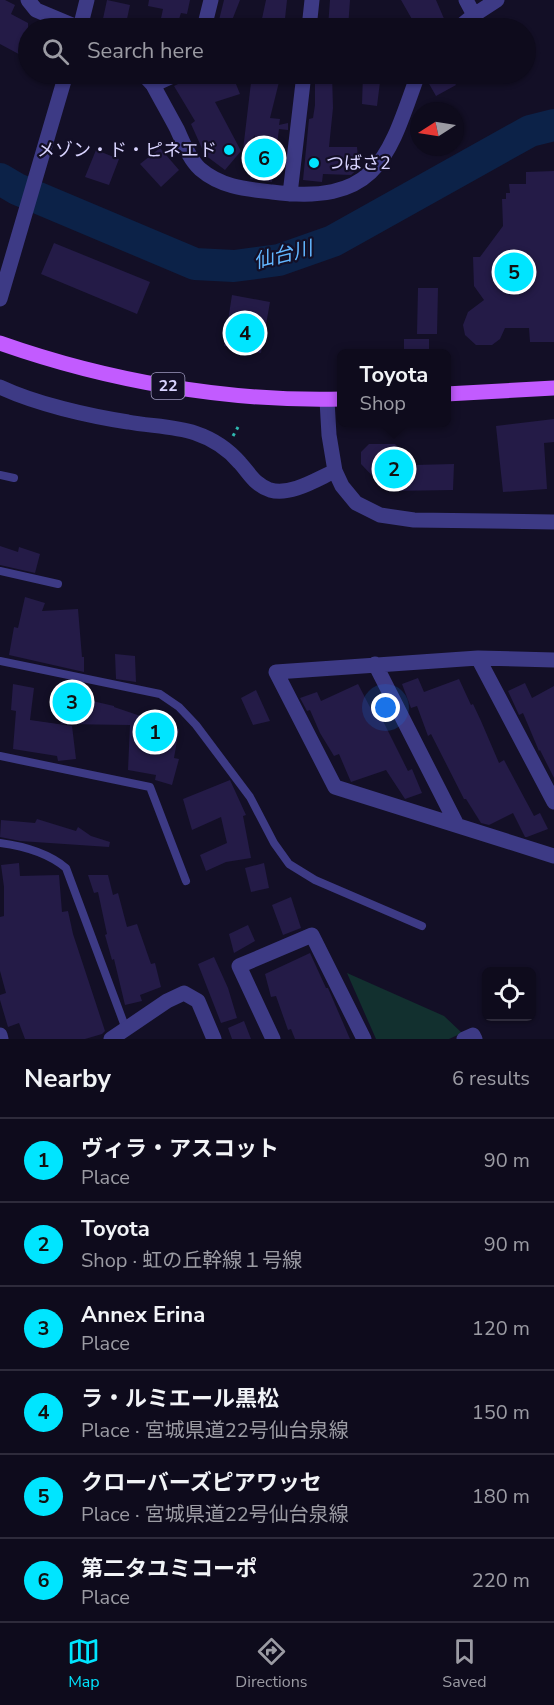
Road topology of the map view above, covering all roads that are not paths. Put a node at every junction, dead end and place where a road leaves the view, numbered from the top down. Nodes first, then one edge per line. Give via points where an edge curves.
1 (28, 0) edge
2 (87, 0) edge
3 (211, 0) edge
4 (312, 0) edge
5 (466, 0) edge
6 (497, 0) edge
7 (474, 15) junction
8 (55, 18) edge
9 (82, 18) edge
10 (206, 18) edge
11 (310, 18) edge
12 (470, 18) edge
13 (63, 84) edge
14 (151, 84) edge
15 (303, 84) edge
16 (414, 84) edge
17 (290, 194) junction
18 (0, 300) edge
19 (0, 343) edge
20 (0, 387) edge
21 (554, 388) edge
22 (451, 394) edge
23 (334, 399) edge
24 (335, 471) junction
25 (0, 475) edge
26 (14, 478) dead end
27 (554, 522) edge
28 (0, 572) edge
29 (58, 584) dead end
30 (478, 658) junction
31 (554, 660) edge
32 (0, 661) edge
33 (375, 664) junction
34 (0, 756) edge
35 (554, 802) edge
36 (457, 825) junction
37 (0, 843) edge
38 (554, 856) edge
39 (186, 881) dead end
40 (422, 926) dead end
41 (118, 1036) edge
42 (214, 1039) edge
43 (273, 1039) edge
44 (364, 1039) edge
45 (464, 1039) edge
46 (475, 1039) edge

1 - 8 street via 36,10
2 - 9 street
3 - 10 street
4 - 11 street
5 - 7 street
6 - 7 street
7 - 12 street
13 - 18 street
14 - 17 street via 198,167 225,185
15 - 17 street
16 - 17 street via 387,153 376,168 358,183 331,193
19 - 23 main road, 22 via 39,357 142,382 236,395
20 - 24 street via 52,405 124,422 194,432 225,448 249,477 272,490 291,490
21 - 22 main road
23 - 24 street via 329,435
24 - 27 street via 356,503 380,515 414,520
25 - 26 lane
28 - 29 lane
30 - 31 street
30 - 33 street
30 - 35 street
32 - 40 lane via 160,694 196,725 250,797 289,864 315,880
33 - 36 street
33 - 36 street via 276,672 335,787
34 - 39 lane via 150,787
36 - 38 street
37 - 41 lane via 54,857 66,868
41 - 42 street via 184,993 198,1001
43 - 44 street via 238,966 312,935
45 - 46 street via 473,1035

